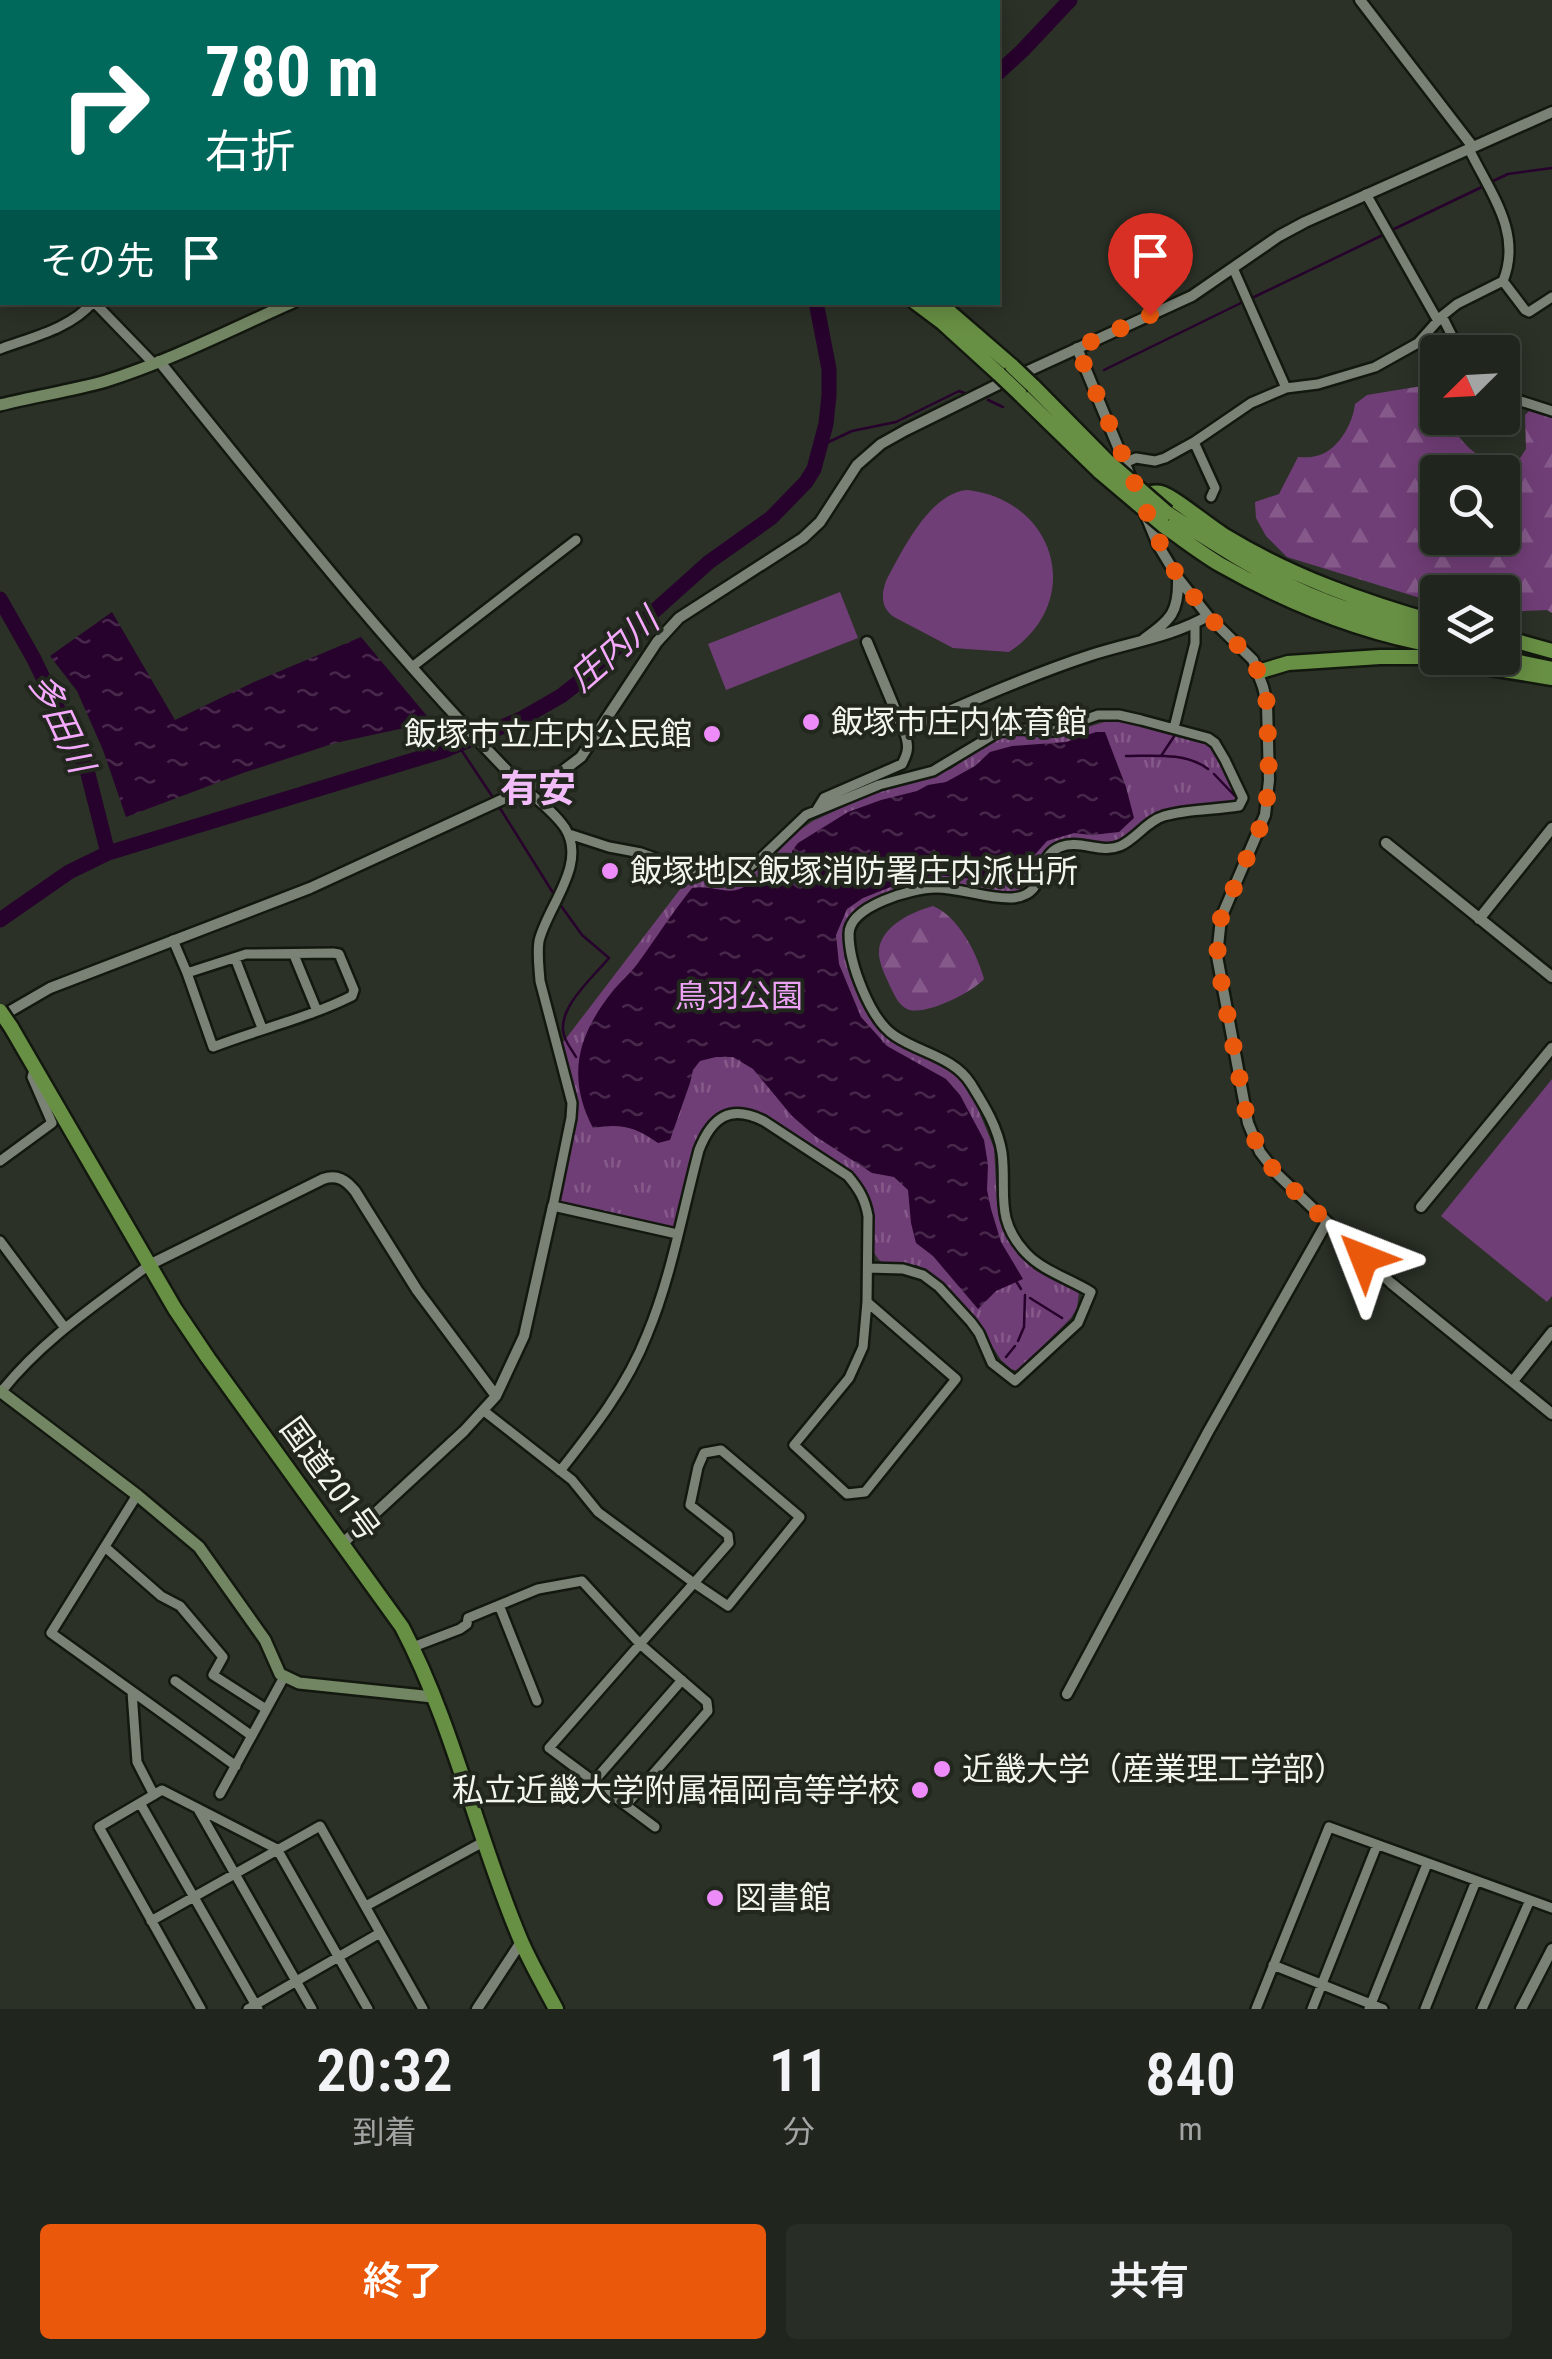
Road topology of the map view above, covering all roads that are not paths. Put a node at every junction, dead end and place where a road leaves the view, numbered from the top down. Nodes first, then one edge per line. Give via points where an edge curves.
1 (1360, 0) edge
2 (1552, 112) edge
3 (1471, 148) junction
4 (1366, 194) junction
5 (1234, 268) junction
6 (1503, 281) junction
7 (1552, 297) edge
8 (91, 305) edge
9 (97, 305) edge
10 (286, 305) edge
11 (907, 305) edge
12 (920, 305) edge
13 (941, 305) edge
14 (953, 305) edge
15 (1440, 318) junction
16 (1450, 335) edge
17 (1077, 348) junction
18 (0, 349) edge
19 (156, 362) junction
20 (1002, 367) junction
21 (1286, 388) junction
22 (1520, 401) edge
23 (0, 404) edge
24 (1552, 411) edge
25 (1194, 442) junction
26 (1124, 463) junction
27 (1138, 496) junction
28 (1212, 497) dead end
29 (1166, 519) junction
30 (576, 540) dead end
31 (1178, 578) junction
32 (1208, 616) junction
33 (1420, 617) edge
34 (1195, 623) junction
35 (1420, 628) edge
36 (867, 642) dead end
37 (1139, 642) junction
38 (1420, 642) edge
39 (1520, 643) edge
40 (1520, 649) edge
41 (1552, 653) edge
42 (1520, 662) edge
43 (412, 667) junction
44 (1552, 669) edge
45 (1258, 672) junction
46 (1552, 678) edge
47 (1174, 728) junction
48 (904, 731) junction
49 (525, 789) junction
50 (816, 812) junction
51 (1550, 833) edge
52 (569, 834) junction
53 (1386, 844) dead end
54 (1480, 919) junction
55 (173, 940) junction
56 (294, 955) junction
57 (235, 958) junction
58 (187, 973) junction
59 (1552, 977) edge
60 (317, 1011) junction
61 (4, 1018) edge
62 (262, 1028) junction
63 (1552, 1048) edge
64 (34, 1068) junction
65 (0, 1161) edge
66 (553, 1206) junction
67 (1422, 1207) dead end
68 (1328, 1222) junction
69 (677, 1234) junction
70 (0, 1241) edge
71 (149, 1265) junction
72 (868, 1268) junction
73 (867, 1302) junction
74 (64, 1328) junction
75 (1552, 1332) edge
76 (1513, 1381) junction
77 (1, 1391) edge
78 (496, 1396) junction
79 (484, 1411) junction
80 (1552, 1414) edge
81 (560, 1471) junction
82 (137, 1494) junction
83 (342, 1543) junction
84 (105, 1547) junction
85 (694, 1582) junction
86 (499, 1605) junction
87 (640, 1644) junction
88 (413, 1647) junction
89 (284, 1678) junction
90 (682, 1680) junction
91 (175, 1681) dead end
92 (132, 1692) junction
93 (1066, 1694) dead end
94 (433, 1697) junction
95 (537, 1701) dead end
96 (266, 1709) junction
97 (252, 1736) junction
98 (236, 1766) junction
99 (594, 1781) junction
100 (154, 1794) junction
101 (220, 1794) dead end
102 (140, 1803) junction
103 (626, 1805) junction
104 (197, 1806) junction
105 (655, 1827) dead end
106 (484, 1841) junction
107 (1377, 1845) junction
108 (277, 1849) junction
109 (1427, 1864) junction
110 (235, 1873) junction
111 (1476, 1881) junction
112 (192, 1898) junction
113 (1530, 1900) junction
114 (366, 1906) junction
115 (1552, 1908) edge
116 (151, 1921) junction
117 (380, 1934) junction
118 (522, 1942) junction
119 (1552, 1949) edge
120 (339, 1957) junction
121 (1274, 1965) junction
122 (296, 1982) junction
123 (1322, 1984) junction
124 (1370, 2007) edge
125 (254, 2008) edge
126 (201, 2009) edge
127 (312, 2009) edge
128 (368, 2009) edge
129 (423, 2009) edge
130 (476, 2009) edge
131 (556, 2009) edge
132 (1256, 2009) edge
133 (1312, 2009) edge
134 (1383, 2009) edge
135 (1425, 2009) edge
136 (1482, 2009) edge
137 (1521, 2009) edge

1 - 3 street
2 - 3 street
3 - 4 street
3 - 6 street via 1508,232
4 - 5 street via 1279,236
4 - 15 street
5 - 17 street via 1192,296
5 - 21 street
6 - 7 street via 1529,312
6 - 15 street
8 - 18 street via 71,322
9 - 19 street
10 - 19 main road
11 - 20 highway
12 - 20 highway
13 - 20 highway
14 - 20 highway via 981,330
15 - 16 street
15 - 21 street via 1418,343 1375,367
17 - 26 street
17 - 49 street via 882,444 857,465 802,538 679,618 581,757
19 - 23 main road via 74,390
19 - 43 street
20 - 29 highway, bridge
21 - 25 street
22 - 24 street
25 - 26 street via 1155,461
25 - 28 street via 1215,488
26 - 27 street
27 - 31 street
27 - 33 highway via 1165,494 1252,552 1309,580
29 - 35 highway via 1298,590
29 - 38 highway via 1218,564 1290,601
30 - 43 street
31 - 32 street
31 - 37 street via 1176,610
32 - 34 street
32 - 45 street
34 - 37 street
34 - 47 street
36 - 48 street
37 - 48 street via 1055,668
39 - 41 highway
40 - 41 highway
42 - 44 highway
43 - 49 street
45 - 46 highway via 1288,663 1380,656
45 - 68 street via 1267,704 1265,816 1221,918 1217,956 1248,1123 1260,1152
47 - 50 street via 1098,715 1053,731 998,732 933,771
47 - 72 street via 1215,743 1243,798 1239,806 1162,816 1120,846 1059,847 1025,896 918,890 860,912 848,930 860,980 884,1026 955,1066 983,1104 998,1132 1004,1216 1012,1236 1041,1265 1091,1292 1078,1323 1015,1381 992,1362 979,1333 939,1287 903,1269
48 - 50 street via 909,746 902,764 824,798
49 - 52 street
49 - 55 street via 310,888
50 - 52 street via 733,876 680,869
51 - 54 street
52 - 66 street via 568,875 539,942 538,962 572,1103
53 - 54 street
54 - 59 street
55 - 58 street
55 - 61 street via 50,988
56 - 57 street
56 - 60 street
56 - 60 street via 339,954 354,990
57 - 58 street
57 - 62 street
58 - 62 street via 213,1047
60 - 62 street
61 - 64 highway, 国道201号
63 - 67 street
64 - 65 street via 32,1078 52,1123
64 - 71 highway, 国道201号
66 - 69 street
66 - 78 street via 524,1336
68 - 76 street via 1412,1302
68 - 93 street
69 - 72 street via 706,1134 738,1112 795,1141 858,1187 868,1216
69 - 81 street via 632,1367
70 - 74 street
71 - 74 street
71 - 78 street via 336,1176 354,1190
71 - 83 highway, 国道201号
72 - 73 street
73 - 73 street via 864,1347 849,1378 794,1445 847,1494 865,1492 956,1379
74 - 77 street
75 - 76 street
76 - 80 street
77 - 82 main road
78 - 79 street
79 - 81 street
79 - 83 street
81 - 85 street via 598,1512
82 - 84 street
82 - 89 main road via 199,1547
83 - 88 highway, 国道201号
84 - 92 street via 51,1633
84 - 96 street via 180,1606 202,1632 223,1657 213,1675
85 - 85 street via 728,1543 728,1535 690,1505 704,1453 722,1450 800,1518 728,1606
85 - 87 street
86 - 87 street via 538,1588 582,1581
86 - 88 street
86 - 95 street
87 - 90 street
87 - 99 street via 550,1748
88 - 94 highway, 国道201号
89 - 94 main road
89 - 96 street
90 - 99 street
90 - 103 street via 707,1702 708,1711
91 - 97 street
92 - 98 street
92 - 100 street via 136,1762
94 - 106 highway, 国道201号
96 - 97 street
97 - 98 street
98 - 101 street
99 - 103 street
100 - 102 street
100 - 104 street via 162,1790
102 - 112 street
102 - 116 street via 99,1827
103 - 105 street
104 - 108 street
104 - 110 street
106 - 114 street
106 - 118 highway, 国道201号
107 - 109 street
107 - 121 street via 1329,1827
107 - 123 street
108 - 110 street
108 - 114 street via 320,1826
108 - 120 street
109 - 111 street
109 - 124 street
110 - 112 street
110 - 122 street
111 - 113 street
111 - 135 street
112 - 116 street
112 - 125 street
113 - 115 street
113 - 136 street
114 - 117 street
116 - 126 street
117 - 120 street
117 - 129 street
118 - 130 street
118 - 131 highway, 国道201号
119 - 137 street
120 - 122 street
120 - 128 street
121 - 123 street
121 - 132 street
122 - 125 street
122 - 127 street
123 - 124 street
123 - 133 street
124 - 134 street

